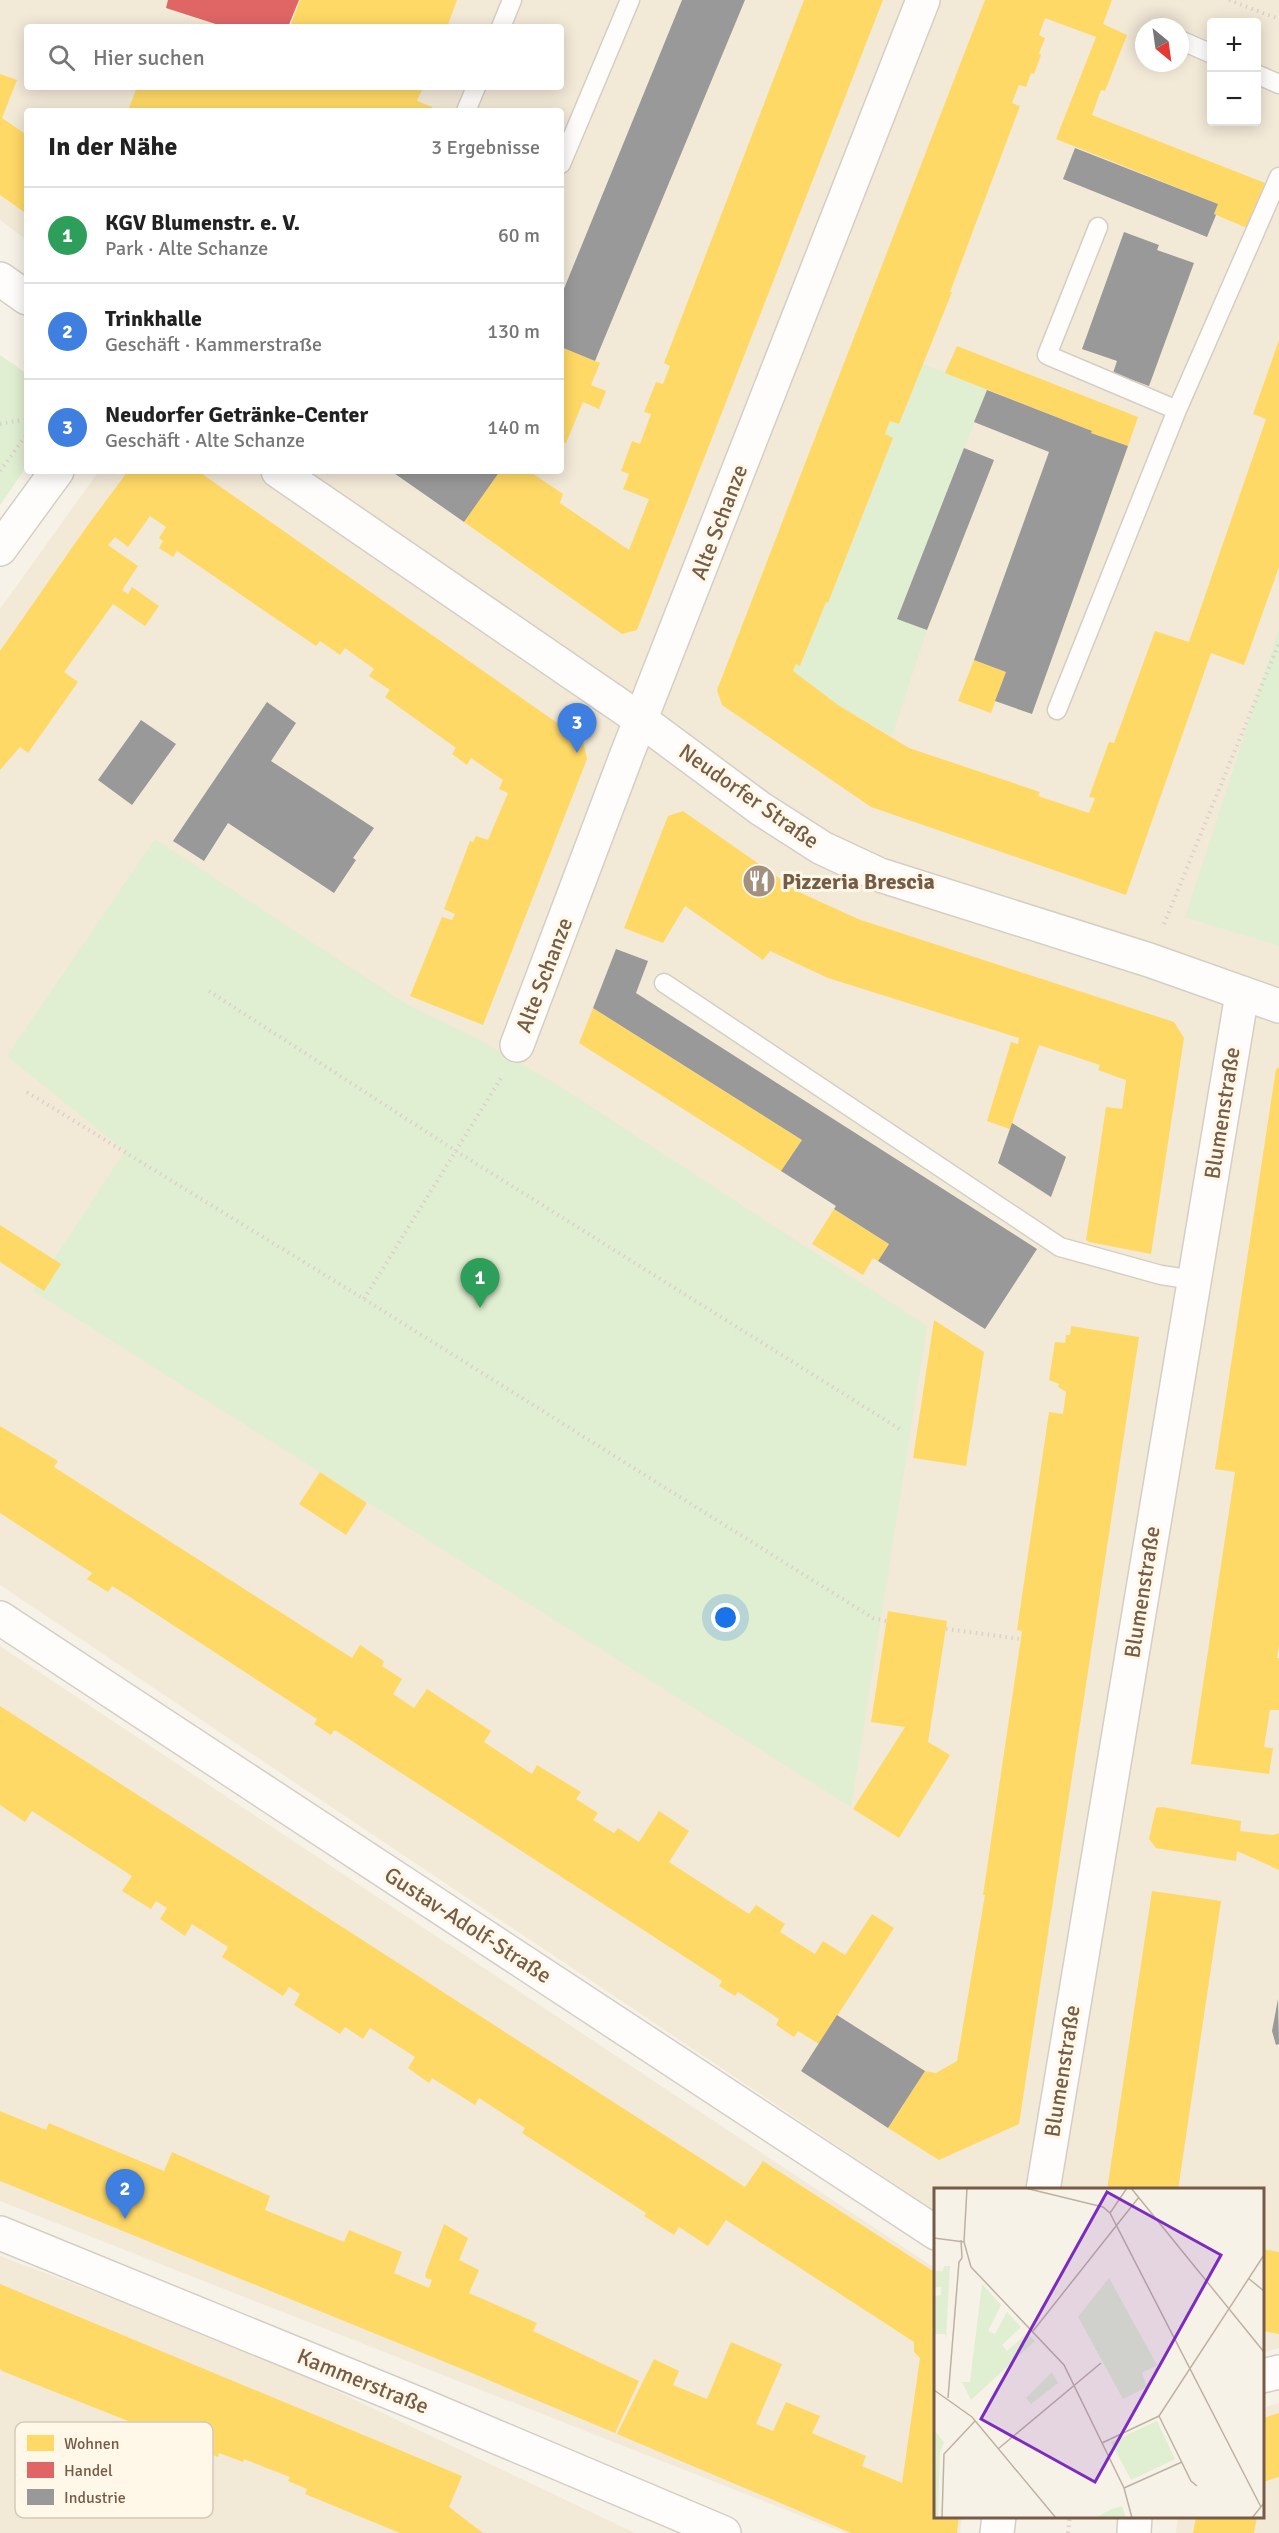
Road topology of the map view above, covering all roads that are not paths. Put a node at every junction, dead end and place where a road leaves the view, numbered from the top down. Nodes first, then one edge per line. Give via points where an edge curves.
1 (512, 0) edge
2 (923, 0) edge
3 (626, 3) edge
4 (502, 24) edge
5 (1189, 44) edge
6 (1207, 52) edge
7 (1261, 76) edge
8 (1279, 84) edge
9 (475, 90) edge
10 (467, 108) edge
11 (564, 157) edge
12 (1279, 177) edge
13 (1098, 227) dead end
14 (0, 279) edge
15 (24, 296) edge
16 (1177, 410) junction
17 (55, 474) edge
18 (282, 474) edge
19 (0, 549) edge
20 (1057, 710) dead end
21 (641, 720) junction
22 (664, 983) dead end
23 (1242, 994) junction
24 (1279, 1006) edge
25 (517, 1045) road end
26 (1194, 1280) junction
27 (0, 1618) edge
28 (1043, 2188) edge
29 (934, 2232) edge
30 (0, 2233) edge
31 (1279, 2372) edge
32 (1264, 2376) edge
33 (999, 2518) edge
34 (1136, 2518) edge
35 (724, 2533) edge
36 (997, 2533) edge
37 (1134, 2533) edge

1 - 4 lane
2 - 21 street, Alte Schanze
3 - 11 lane
5 - 6 lane
7 - 8 lane
9 - 10 lane
12 - 16 lane
13 - 16 lane via 1047,356
14 - 15 street
16 - 20 lane
17 - 19 street
18 - 21 street, Neudorfer Straße
21 - 23 street, Neudorfer Straße via 761,809 822,848 880,876 1149,960
21 - 25 street, Alte Schanze
22 - 26 lane via 1060,1247 1161,1275
23 - 24 street, Neudorfer Straße
23 - 26 street, Blumenstraße
26 - 28 street, Blumenstraße
27 - 29 street, Gustav-Adolf-Straße
30 - 35 street, Kammerstraße
31 - 32 street
33 - 36 street
34 - 37 street

